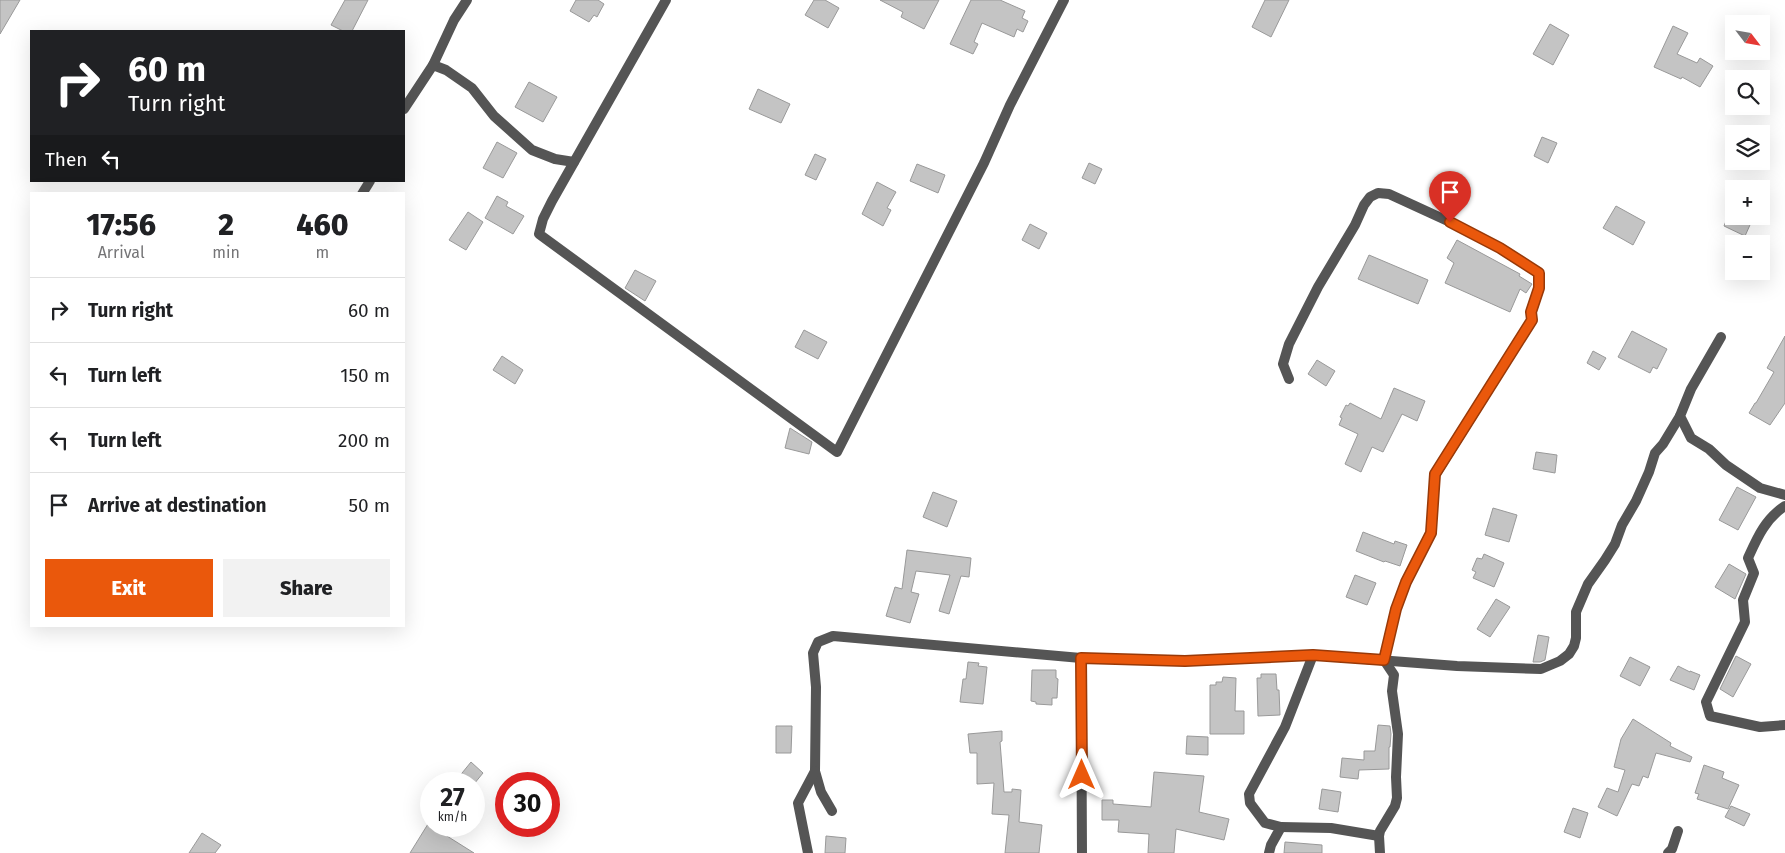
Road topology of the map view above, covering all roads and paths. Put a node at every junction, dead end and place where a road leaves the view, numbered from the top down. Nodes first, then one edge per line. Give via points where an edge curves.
1 (467, 0) edge
2 (666, 0) edge
3 (1064, 0) edge
4 (433, 65) junction
5 (405, 107) edge
6 (574, 162) junction
7 (1721, 337) dead end
8 (1289, 379) dead end
9 (1680, 416) junction
10 (1785, 495) edge
11 (1785, 506) edge
12 (1313, 655) junction
13 (1081, 658) junction
14 (1384, 660) junction
15 (1785, 725) edge
16 (815, 771) junction
17 (832, 811) dead end
18 (1281, 826) junction
19 (1678, 831) dead end
20 (1379, 836) junction
21 (808, 853) edge
22 (1082, 853) edge
23 (1269, 853) edge
24 (1380, 853) edge
25 (1668, 853) edge

1 - 4 street
2 - 6 street
3 - 6 street via 836,452 539,234 552,201
4 - 5 street
4 - 6 street via 472,88 494,116 532,150
7 - 9 street via 1691,388
8 - 14 street via 1283,364 1296,328 1364,205 1378,193 1389,194 1450,222 1539,273 1532,320 1435,474 1431,533 1396,609
9 - 10 street via 1690,438 1760,488
9 - 14 street via 1656,453 1615,544 1588,584 1576,612 1576,638 1569,654 1541,669
11 - 15 street via 1775,512 1761,529 1748,558 1754,573 1743,600 1745,622 1706,702 1710,716 1760,727
12 - 13 street via 1185,661
12 - 14 street
12 - 18 street via 1285,727 1249,794 1250,803 1265,823
13 - 16 street via 833,636 818,642 814,653
13 - 22 street
14 - 20 street via 1394,675 1392,691 1398,734 1397,798
16 - 17 street via 821,792
16 - 21 street via 798,803
18 - 20 street via 1331,828
18 - 23 street
19 - 25 street
20 - 24 street

